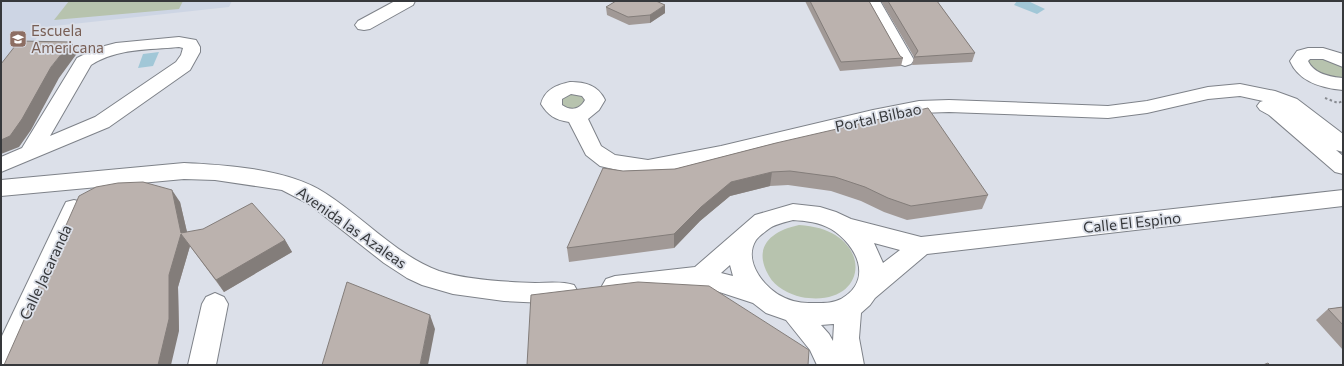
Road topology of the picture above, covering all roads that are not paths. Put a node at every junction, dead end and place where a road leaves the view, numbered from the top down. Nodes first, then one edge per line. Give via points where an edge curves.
1 (407, 1) edge
2 (872, 1) edge
3 (364, 25) dead end
4 (905, 60) dead end
5 (1343, 61) edge
6 (1343, 84) edge
7 (1208, 93) junction
8 (576, 115) dead end
9 (1326, 131) junction
10 (1304, 135) junction
11 (1343, 145) edge
12 (30, 152) junction
13 (1, 165) edge
14 (1343, 167) edge
15 (87, 179) junction
16 (1, 188) edge
17 (1343, 198) edge
18 (846, 227) junction
19 (744, 239) junction
20 (921, 246) junction
21 (701, 276) junction
22 (867, 290) junction
23 (759, 295) junction
24 (216, 304) dead end
25 (848, 308) junction
26 (796, 314) junction
27 (2, 365) edge
28 (202, 365) edge
29 (831, 365) edge
30 (850, 365) edge

1 - 3 street
2 - 4 street
5 - 6 street via 1313,53 1303,55 1299,60 1303,68 1314,76
7 - 8 street, Portal Bilbao via 1148,107 1094,112 919,107 721,153 648,167 626,166 608,161 593,150
7 - 9 street, Portal Bilbao via 1240,90 1275,97 1290,103
7 - 10 street, Portal Bilbao via 1264,105 1276,111
9 - 10 street
9 - 11 street, Portal Bilbao
10 - 14 street, Portal Bilbao
12 - 12 street via 110,117 183,66 192,52 192,47 190,44 179,42 111,49 94,54 84,62
12 - 13 street
15 - 16 street, Avenida las Azaleas
15 - 21 street, Avenida las Azaleas via 184,171 215,172 297,186 314,196 391,256 424,275 460,286 531,294
15 - 27 street, Calle Jacaranda
17 - 20 street, Calle El Espino
18 - 19 street via 820,215 793,212 767,218 754,227
18 - 20 street, Calle El Espino
18 - 22 street via 859,238 868,252 872,275
19 - 21 street
19 - 23 street via 740,254 742,271
20 - 22 street
21 - 23 street, Avenida las Azaleas
22 - 25 street
23 - 26 street via 776,306
24 - 28 street
25 - 26 street via 818,315
25 - 30 street via 846,338
26 - 29 street via 820,342

